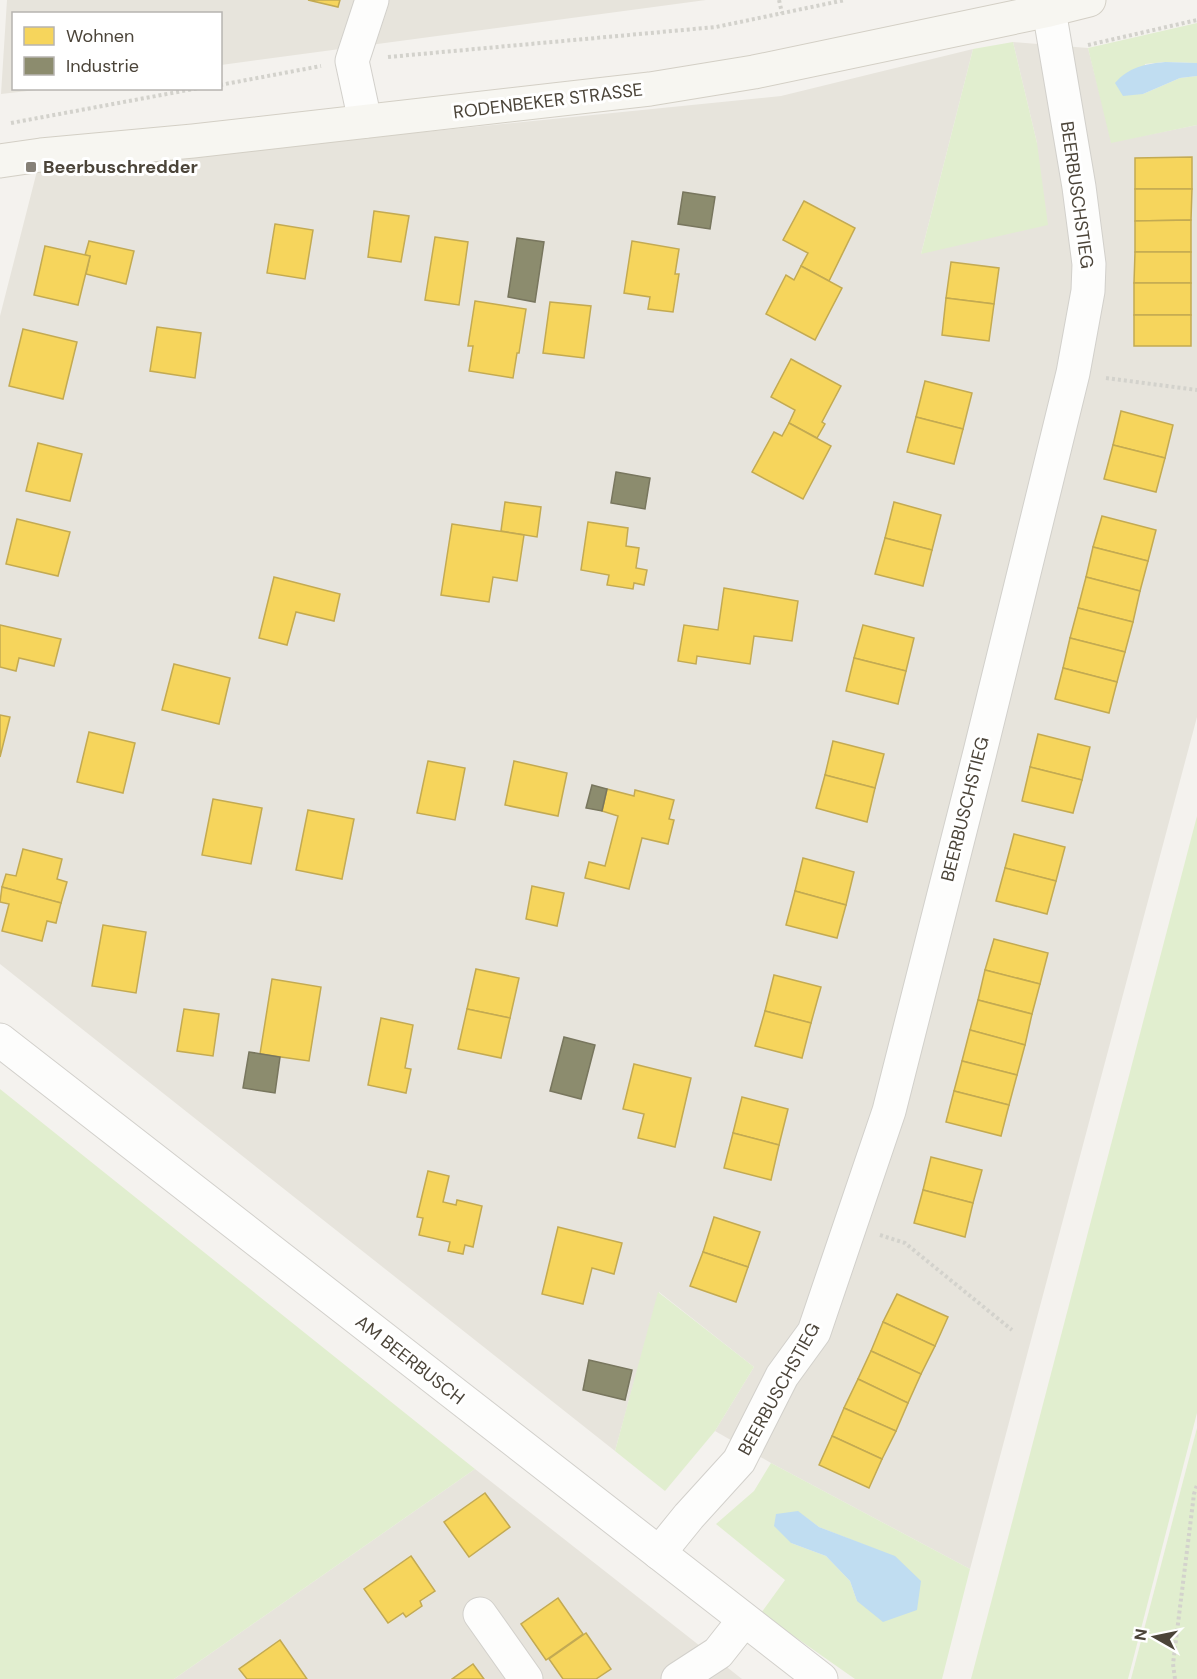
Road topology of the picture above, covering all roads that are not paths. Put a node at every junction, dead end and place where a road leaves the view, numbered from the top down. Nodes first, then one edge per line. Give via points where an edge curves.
1 (372, 0) edge
2 (1074, 3) edge
3 (365, 121) junction
4 (0, 161) edge
5 (0, 1040) edge
6 (659, 1553) junction
7 (480, 1614) dead end
8 (744, 1620) junction
9 (526, 1679) edge
10 (678, 1679) edge
11 (821, 1679) edge

1 - 3 street via 352,61
2 - 3 street, RODENBEKER STRASSE via 720,78
2 - 6 street, BEERBUSCHSTIEG via 1055,51 1079,187 1089,264 1088,291 1073,374 889,1111 814,1332 782,1376 739,1461
3 - 4 street, RODENBEKER STRASSE
5 - 6 street, AM BEERBUSCH
6 - 8 street, AM BEERBUSCH
7 - 9 street
8 - 10 street via 718,1653
8 - 11 street, AM BEERBUSCH

